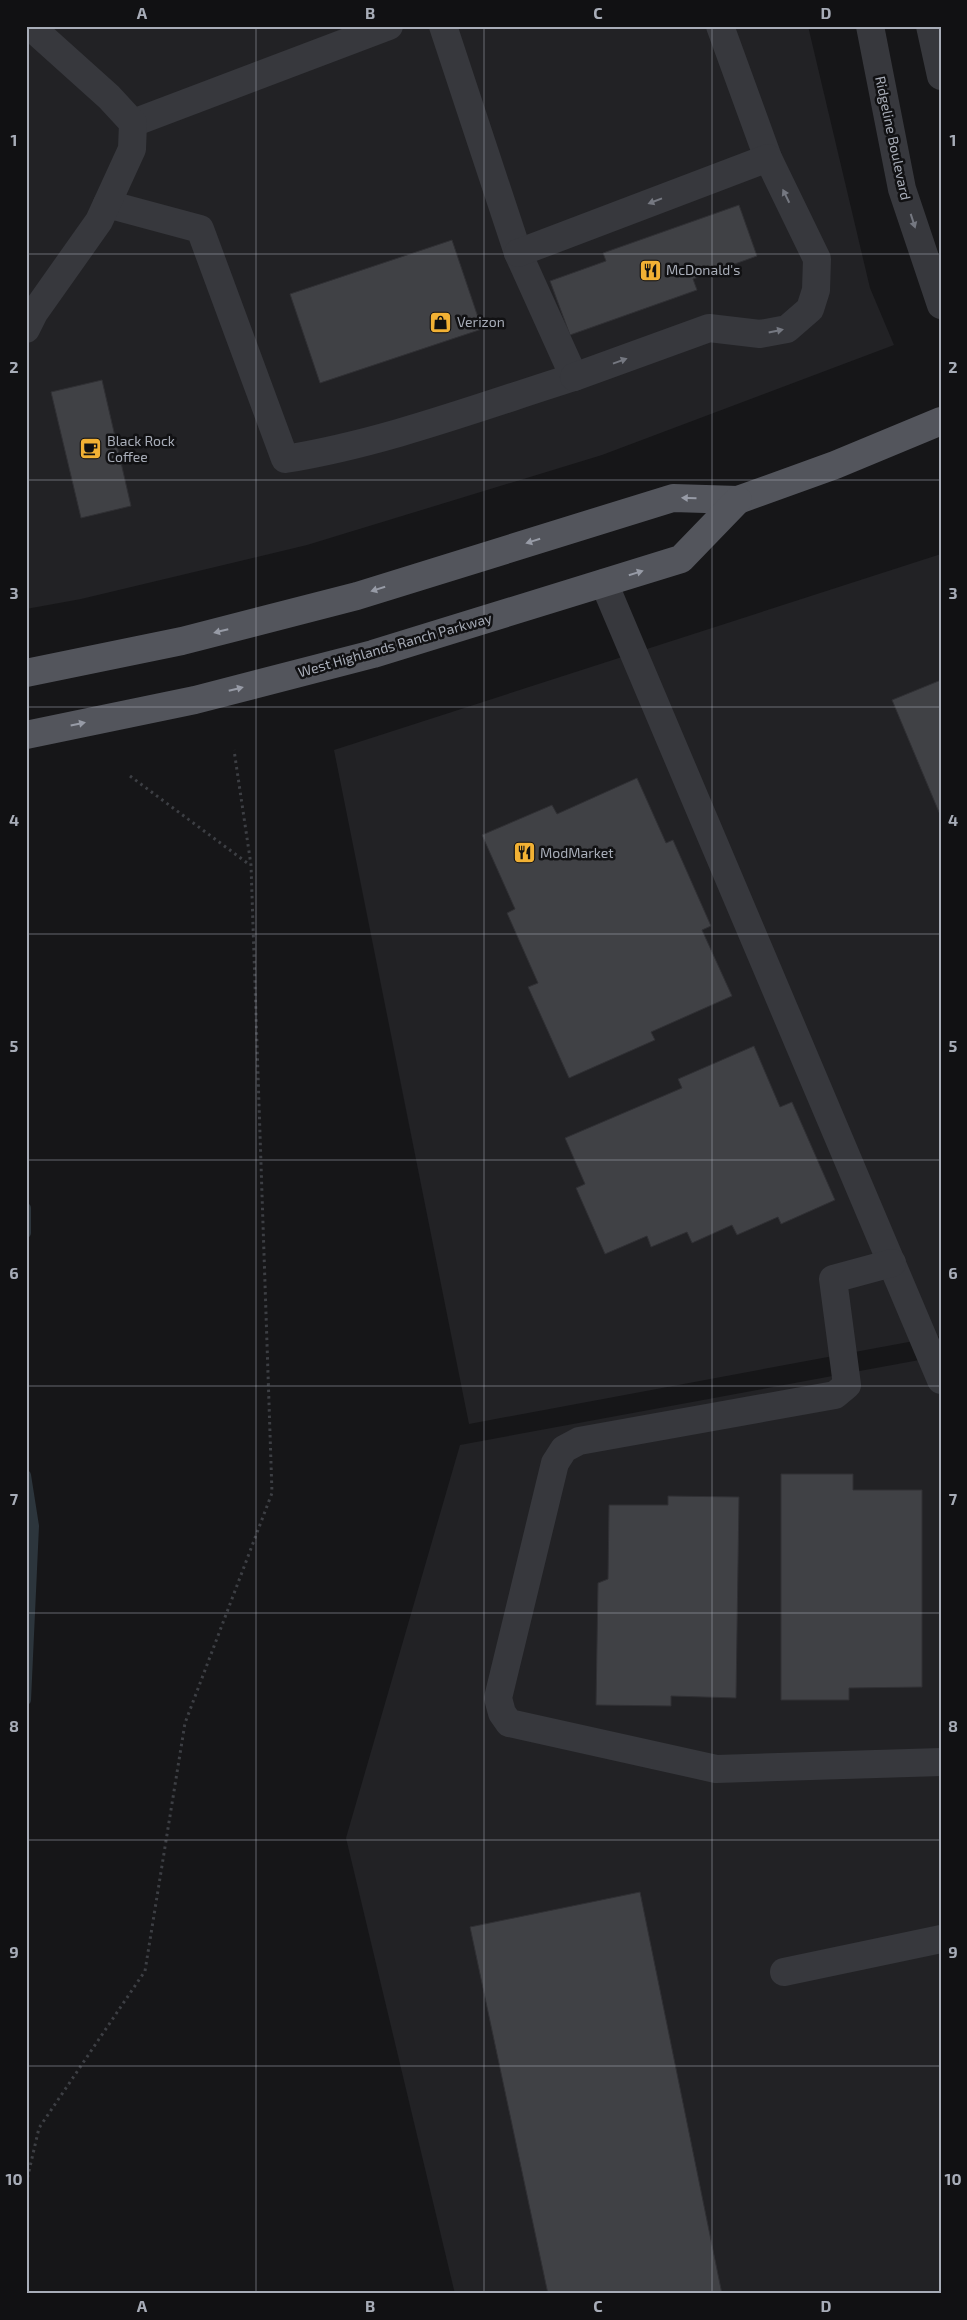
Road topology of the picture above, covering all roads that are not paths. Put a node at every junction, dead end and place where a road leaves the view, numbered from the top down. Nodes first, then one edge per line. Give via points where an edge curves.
1 (30, 26) edge
2 (389, 26) edge
3 (443, 26) edge
4 (720, 26) edge
5 (870, 26) edge
6 (930, 26) edge
7 (941, 76) edge
8 (133, 123) junction
9 (768, 158) junction
10 (107, 204) junction
11 (518, 253) junction
12 (941, 305) edge
13 (29, 317) edge
14 (574, 377) junction
15 (941, 421) edge
16 (738, 500) junction
17 (604, 583) junction
18 (26, 672) edge
19 (27, 729) edge
20 (892, 1263) junction
21 (941, 1380) edge
22 (941, 1762) edge
23 (941, 1938) edge
24 (784, 1972) dead end

1 - 8 street
2 - 8 street
3 - 11 street
4 - 9 street
5 -> 12 street, Ridgeline Boulevard via 902,189
6 - 7 street
8 - 10 street via 132,149
9 -> 11 street
14 -> 9 street via 710,328 760,334 787,328 810,309 816,290 817,259
10 - 13 street via 99,221
10 - 14 street via 200,229 285,459 330,452
11 - 14 street
15 - 16 main road, West Highlands Ranch Parkway via 836,465
17 -> 16 main road, West Highlands Ranch Parkway via 681,559
16 -> 18 main road, West Highlands Ranch Parkway via 673,498 357,596 182,641
19 -> 17 main road, West Highlands Ranch Parkway via 195,700 373,654
17 - 20 street
20 - 21 street
20 - 22 street via 833,1279 847,1385 835,1395 579,1441 564,1449 554,1463 498,1698 509,1723 716,1769
23 - 24 street

